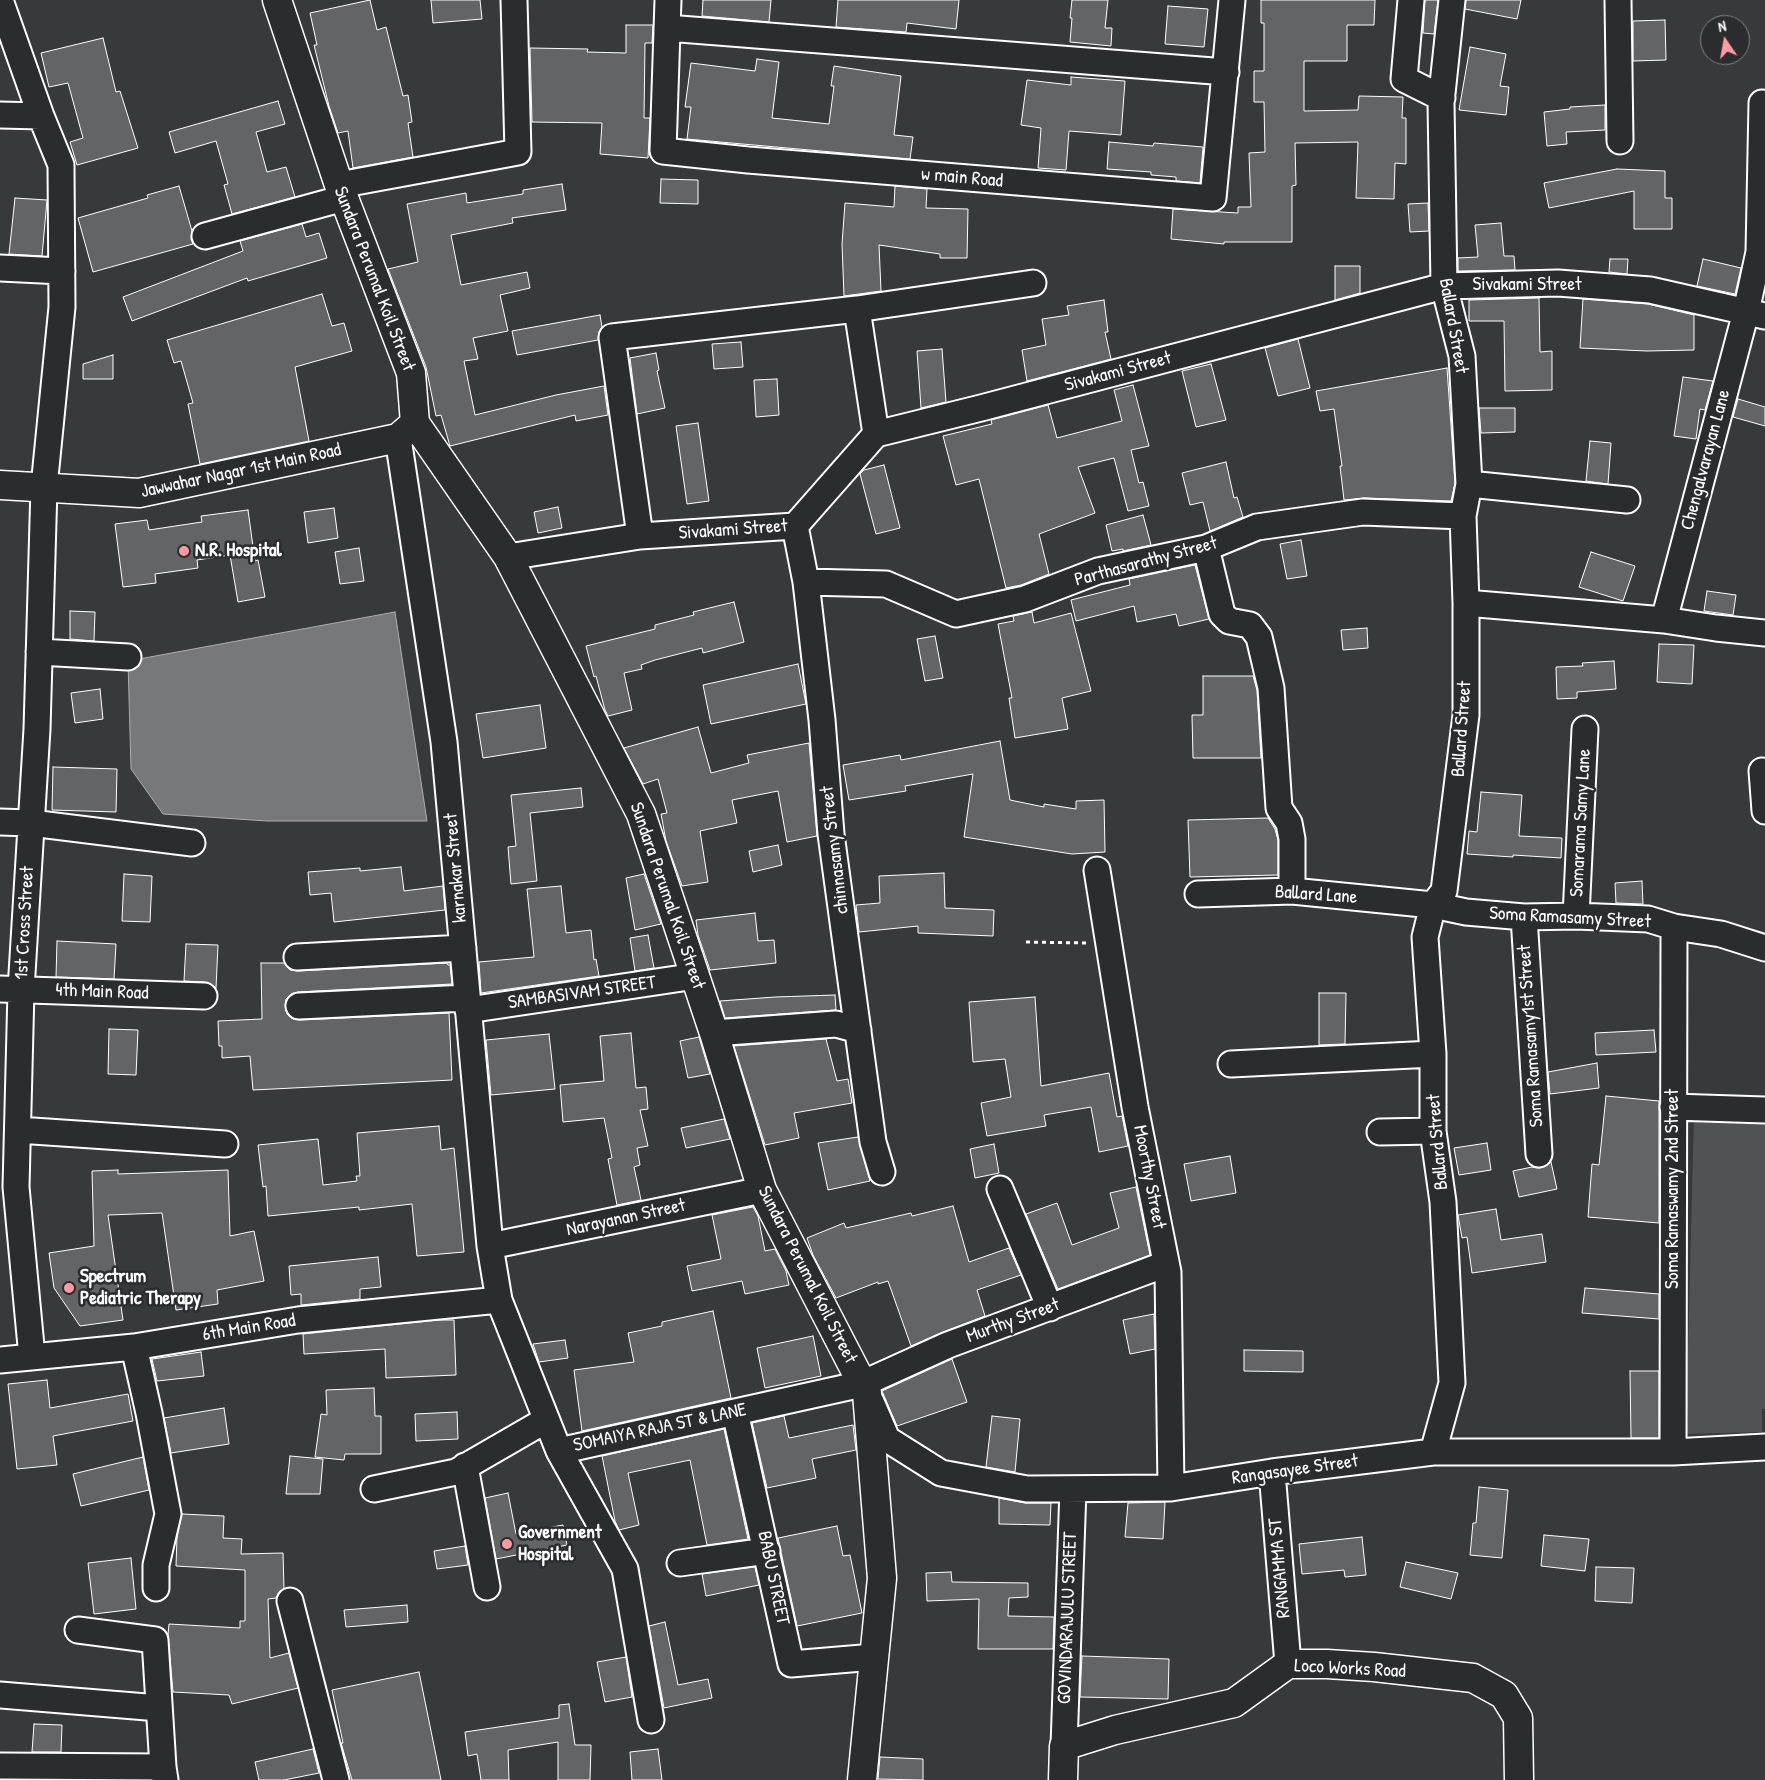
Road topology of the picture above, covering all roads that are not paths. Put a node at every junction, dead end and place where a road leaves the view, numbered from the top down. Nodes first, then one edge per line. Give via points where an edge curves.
1 (0, 0) edge
2 (277, 0) edge
3 (514, 0) edge
4 (668, 0) edge
5 (1232, 0) edge
6 (1411, 0) edge
7 (1452, 0) edge
8 (1618, 0) edge
9 (667, 28) junction
10 (1226, 72) junction
11 (1442, 98) junction
12 (1762, 103) dead end
13 (0, 115) edge
14 (41, 116) junction
15 (1620, 141) dead end
16 (341, 191) junction
17 (205, 236) dead end
18 (0, 268) edge
19 (62, 272) junction
20 (1033, 283) dead end
21 (1444, 286) junction
22 (857, 309) junction
23 (1755, 314) edge
24 (406, 431) junction
25 (876, 434) junction
26 (1469, 484) junction
27 (0, 485) edge
28 (44, 487) junction
29 (1627, 500) dead end
30 (1462, 516) junction
31 (795, 526) junction
32 (640, 536) junction
33 (1206, 548) junction
34 (508, 556) junction
35 (806, 582) junction
36 (1466, 603) junction
37 (1664, 620) junction
38 (1765, 633) edge
39 (39, 652) junction
40 (128, 657) dead end
41 (1586, 729) dead end
42 (1762, 772) dead end
43 (1765, 812) edge
44 (0, 822) edge
45 (31, 823) junction
46 (192, 842) dead end
47 (1098, 870) dead end
48 (1292, 891) junction
49 (1198, 894) dead end
50 (1433, 905) junction
51 (1576, 916) junction
52 (1524, 917) junction
53 (1674, 927) junction
54 (463, 948) junction
55 (1765, 948) edge
56 (297, 957) dead end
57 (696, 976) junction
58 (10, 989) edge
59 (204, 996) dead end
60 (468, 1004) junction
61 (299, 1006) dead end
62 (858, 1030) junction
63 (714, 1033) junction
64 (1433, 1054) junction
65 (1231, 1064) dead end
66 (1674, 1107) junction
67 (1765, 1110) edge
68 (18, 1130) junction
69 (1433, 1131) junction
70 (1380, 1132) dead end
71 (225, 1144) dead end
72 (1539, 1154) dead end
73 (882, 1172) dead end
74 (8, 1187) edge
75 (1000, 1189) dead end
76 (762, 1190) junction
77 (490, 1246) junction
78 (1166, 1264) junction
79 (498, 1300) junction
80 (1050, 1308) junction
81 (134, 1347) junction
82 (32, 1357) junction
83 (0, 1360) edge
84 (864, 1388) junction
85 (736, 1412) junction
86 (546, 1420) junction
87 (1765, 1447) edge
88 (559, 1450) junction
89 (1433, 1452) junction
90 (1673, 1452) junction
91 (464, 1466) junction
92 (1272, 1472) junction
93 (1171, 1488) junction
94 (374, 1489) dead end
95 (1073, 1489) junction
96 (767, 1551) junction
97 (680, 1563) dead end
98 (156, 1588) dead end
99 (487, 1588) dead end
100 (290, 1602) dead end
101 (78, 1630) dead end
102 (874, 1657) junction
103 (1288, 1664) junction
104 (0, 1695) edge
105 (159, 1708) junction
106 (651, 1720) dead end
107 (1064, 1746) junction
108 (0, 1766) edge
109 (164, 1774) edge
110 (336, 1780) edge
111 (862, 1780) edge
112 (1063, 1780) edge
113 (1519, 1780) edge

1 - 14 street, 1st Cross Street
2 - 16 street, Sundara Perumal Koil Street
3 - 16 street via 518,152
4 - 9 street, w main Road
5 - 10 street, w main Road
6 - 11 street via 1404,80
7 - 11 street, Ballard Street
8 - 15 street
9 - 10 street
9 - 10 street, w main Road via 663,151 1213,198
11 - 21 street, Ballard Street
12 - 23 street, Chengalvarayan Lane
13 - 14 street
14 - 19 street, 1st Cross Street via 61,165
16 - 17 street
16 - 24 street, Sundara Perumal Koil Street via 411,373
18 - 19 street
19 - 28 street, 1st Cross Street via 62,307
20 - 22 street
21 - 23 street, Sivakami Street via 1558,283 1650,290
21 - 25 street, Sivakami Street
21 - 26 street, Ballard Street via 1462,356
22 - 25 street
22 - 32 street via 612,337
23 - 37 street, Chengalvarayan Lane
24 - 28 street, Jawwahar Nagar 1st Main Road via 139,493
24 - 34 street, Sundara Perumal Koil Street
24 - 54 street, karnakar Street via 444,742
25 - 31 street, Sivakami Street
26 - 29 street
26 - 30 street, Ballard Street
27 - 28 street, Jawwahar Nagar 1st Main Road
28 - 39 street, 1st Cross Street
30 - 33 street, Parthasarathy Street via 1362,512 1257,527
30 - 36 street, Ballard Street
31 - 32 street, Sivakami Street
31 - 35 street, chinnasamy Street
32 - 34 street, Sivakami Street
33 - 35 street, Parthasarathy Street via 1098,571 1025,600 956,614 886,584
33 - 48 street via 1222,614 1229,621 1250,625 1259,638 1272,688 1279,808 1289,823 1292,839
34 - 57 street, Sundara Perumal Koil Street via 641,814
35 - 62 street, chinnasamy Street via 831,834
36 - 37 street
36 - 50 street, Ballard Street via 1466,715 1444,891
37 - 38 street
39 - 40 street
39 - 45 street, 1st Cross Street
41 - 51 street, Somarama Samy Lane
42 - 43 street
44 - 45 street
45 - 46 street
45 - 58 street, 1st Cross Street
47 - 78 street, Moorthy Street via 1134,1107
48 - 49 street, Ballard Lane
48 - 50 street, Ballard Lane
50 - 52 street, Soma Ramasamy Street via 1466,912
50 - 64 street, Ballard Street via 1425,937
51 - 52 street, Soma Ramasamy Street
51 - 53 street, Soma Ramasamy Street via 1648,919
52 - 72 street, Soma Ramasamy1st Street
53 - 55 street, Soma Ramasamy Street via 1721,934
53 - 66 street, Soma Ramaswamy 2nd Street
54 - 56 street
54 - 60 street, karnakar Street
57 - 60 street, SAMBASIVAM STREET
57 - 63 street, Sundara Perumal Koil Street
58 - 59 street, 4th Main Road
58 - 68 street, 1st Cross Street
60 - 61 street, SAMBASIVAM STREET
60 - 77 street, karnakar Street
62 - 63 street via 836,1024
62 - 73 street, chinnasamy Street via 873,1142
63 - 76 street, Sundara Perumal Koil Street
64 - 65 street
64 - 69 street, Ballard Street
66 - 67 street
66 - 90 street, Soma Ramaswamy 2nd Street
68 - 71 street
68 - 74 street, 1st Cross Street
69 - 70 street
69 - 89 street, Ballard Street via 1443,1202 1452,1383
74 - 82 street, 1st Cross Street
75 - 80 street
76 - 77 street, Narayanan Street
76 - 84 street, Sundara Perumal Koil Street
77 - 79 street, karnakar Street
78 - 80 street, Murthy Street
78 - 93 street, Moorthy Street
79 - 81 street, 6th Main Road via 298,1320
79 - 86 street, SOMAIYA RAJA ST & LANE
80 - 84 street, Murthy Street via 948,1345
81 - 82 street, 6th Main Road
81 - 98 street via 168,1514 156,1565
82 - 83 street, 6th Main Road
84 - 85 street, SOMAIYA RAJA ST & LANE
84 - 95 street, Rangasayee Street via 887,1440 941,1473 1027,1489
84 - 102 street, Sundara Perumal Koil Street via 882,1578
85 - 88 street, SOMAIYA RAJA ST & LANE
85 - 96 street, BABU STREET
86 - 88 street, SOMAIYA RAJA ST & LANE
86 - 91 street
87 - 90 street, Rangasayee Street
88 - 106 street via 625,1569
89 - 90 street, Rangasayee Street
89 - 92 street, Rangasayee Street
91 - 94 street via 456,1472
91 - 99 street
92 - 93 street, Rangasayee Street
92 - 103 street, RANGAMMA ST
93 - 95 street, Rangasayee Street
95 - 107 street, GOVINDARAJULU STREET
96 - 97 street
96 - 102 street, BABU STREET via 791,1664
100 - 110 street
101 - 105 street via 155,1640
102 - 111 street, Sundara Perumal Koil Street
103 - 107 street, Loco Works Road via 1234,1703 1115,1730
103 - 113 street, Loco Works Road via 1374,1667 1473,1678 1504,1695 1518,1718
104 - 105 street
105 - 109 street
107 - 112 street
108 - 109 street

